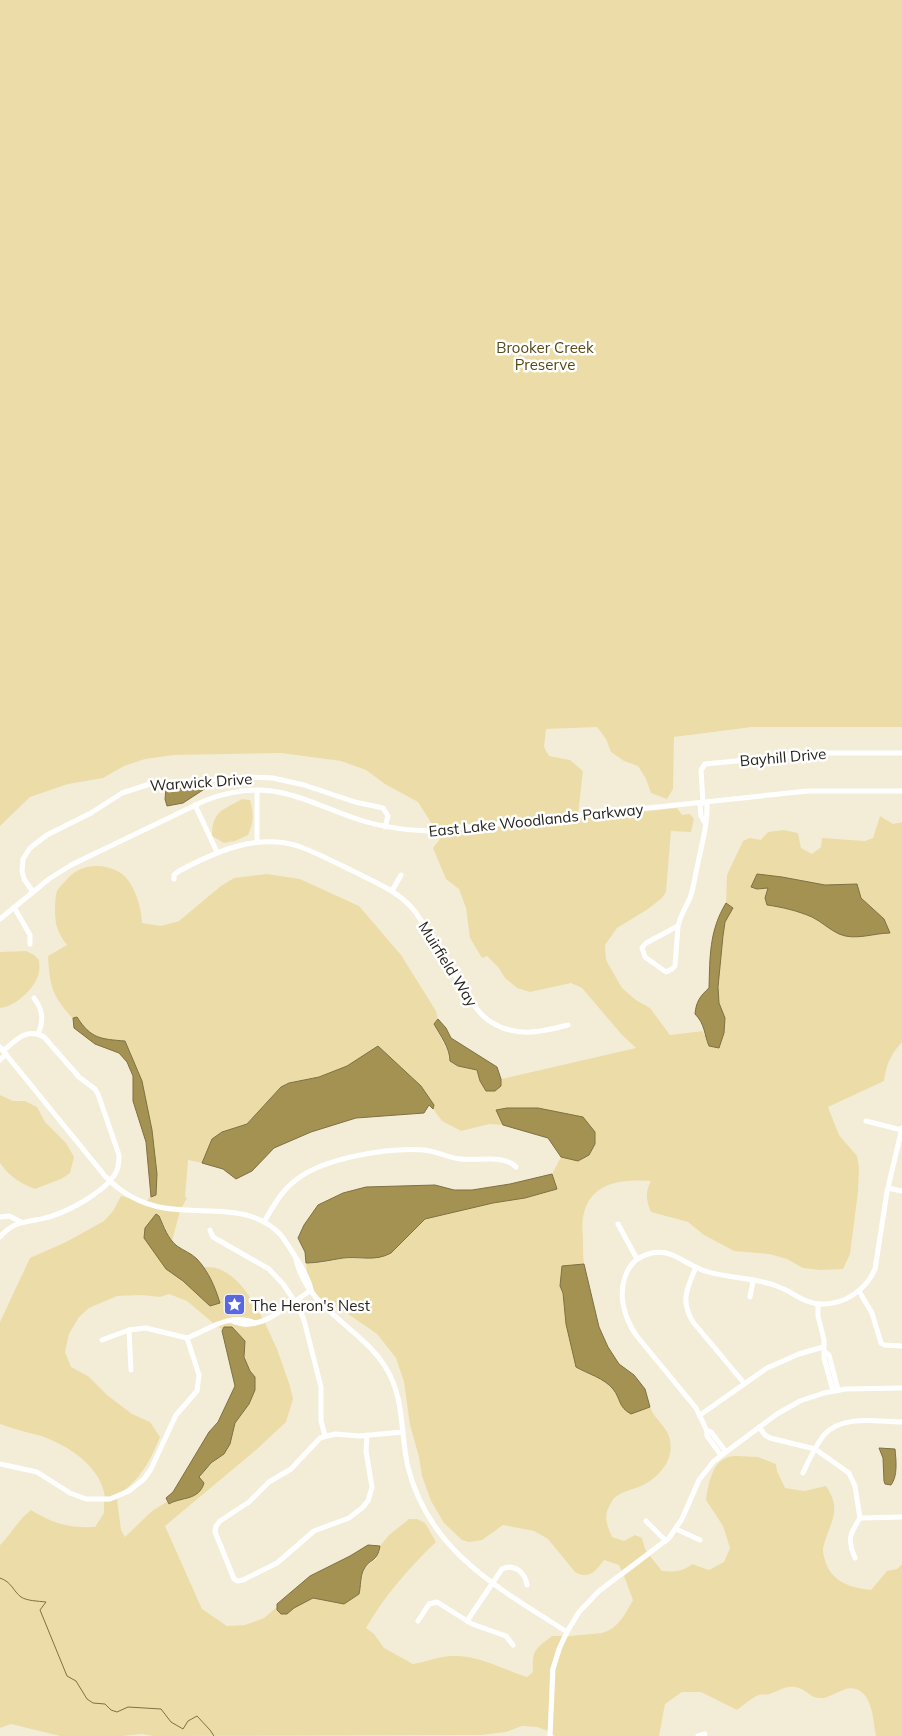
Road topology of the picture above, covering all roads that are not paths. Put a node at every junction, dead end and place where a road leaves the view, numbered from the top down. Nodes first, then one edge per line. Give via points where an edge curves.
1 (902, 753) edge
2 (257, 790) junction
3 (902, 791) edge
4 (703, 803) junction
5 (195, 805) junction
6 (385, 826) junction
7 (257, 842) junction
8 (217, 852) junction
9 (401, 875) dead end
10 (174, 880) dead end
11 (392, 891) junction
12 (33, 892) junction
13 (14, 907) junction
14 (0, 919) edge
15 (678, 926) junction
16 (30, 944) dead end
17 (34, 998) dead end
18 (568, 1025) dead end
19 (38, 1034) junction
20 (3, 1050) edge
21 (0, 1060) edge
22 (866, 1121) dead end
23 (902, 1129) edge
24 (516, 1167) dead end
25 (109, 1181) junction
26 (888, 1188) junction
27 (902, 1191) edge
28 (0, 1217) edge
29 (21, 1222) junction
30 (264, 1222) junction
31 (618, 1224) dead end
32 (210, 1230) dead end
33 (0, 1236) edge
34 (637, 1259) junction
35 (696, 1267) junction
36 (753, 1281) junction
37 (311, 1290) junction
38 (859, 1291) junction
39 (750, 1297) dead end
40 (295, 1301) junction
41 (818, 1304) junction
42 (129, 1330) junction
43 (187, 1338) junction
44 (102, 1340) dead end
45 (902, 1346) edge
46 (824, 1350) junction
47 (131, 1370) dead end
48 (744, 1383) junction
49 (902, 1388) edge
50 (835, 1391) junction
51 (700, 1415) junction
52 (902, 1422) edge
53 (759, 1427) junction
54 (402, 1432) junction
55 (367, 1435) junction
56 (325, 1436) junction
57 (815, 1448) junction
58 (724, 1453) junction
59 (0, 1464) edge
60 (803, 1472) dead end
61 (902, 1517) edge
62 (860, 1518) junction
63 (646, 1521) dead end
64 (676, 1529) junction
65 (700, 1540) dead end
66 (666, 1541) junction
67 (855, 1558) dead end
68 (492, 1583) junction
69 (527, 1585) dead end
70 (418, 1621) dead end
71 (467, 1621) junction
72 (566, 1632) junction
73 (513, 1645) dead end
74 (705, 1734) dead end
75 (550, 1736) edge
76 (698, 1736) edge

1 - 4 street, Bayhill Drive via 818,753 705,764 700,770
2 - 5 street, East Lake Woodlands Parkway via 220,795
2 - 6 street, East Lake Woodlands Parkway via 289,793 354,818
2 - 7 street
3 - 4 street, East Lake Woodlands Parkway via 808,791
4 - 6 street, East Lake Woodlands Parkway via 437,831
4 - 15 street, Bayhill Drive via 708,817 692,890
5 - 8 street
5 - 12 street, East Lake Woodlands Parkway via 71,865
6 - 12 street, Warwick Drive via 388,816 382,808 273,778 150,784 122,793 30,848 23,859 22,871
7 - 8 street, Muirfield Way
7 - 11 street, Muirfield Way via 298,846
8 - 10 street, Muirfield Way via 179,871
9 - 11 street
11 - 18 street, Muirfield Way via 413,909 486,1019 520,1032 538,1032
12 - 13 street, East Lake Woodlands Parkway
13 - 14 street, East Lake Woodlands Parkway
13 - 16 street via 30,934
15 - 15 street, Bayhill Drive via 675,966 669,971 662,971 645,956 642,948
17 - 19 street via 42,1015
19 - 20 street via 28,1033
19 - 25 street via 98,1094 118,1155 118,1169
20 - 21 street
20 - 25 street
22 - 23 street
23 - 26 street
24 - 30 street via 506,1160 461,1159 425,1150 355,1156 319,1167 296,1180 278,1198
25 - 29 street via 58,1214
25 - 30 street via 130,1196 159,1207 236,1212
26 - 27 street
26 - 38 street via 876,1266 872,1277
28 - 29 street via 8,1216
29 - 33 street
30 - 37 street via 285,1240
31 - 34 street
32 - 40 street via 213,1237 272,1271
34 - 35 street via 652,1253 666,1253
34 - 51 street via 623,1282 623,1303 629,1324
35 - 36 street
35 - 48 street via 687,1290 688,1312
36 - 39 street
36 - 41 street via 779,1286
37 - 40 street
37 - 54 street via 386,1368 399,1396
38 - 41 street via 841,1301
38 - 45 street via 872,1313 881,1343
40 - 43 street via 255,1323 242,1320 220,1322
40 - 56 street via 304,1320 321,1387 321,1421
41 - 46 street
42 - 43 street via 151,1328
42 - 44 street
42 - 47 street
43 - 59 street via 199,1375 197,1391 176,1415 151,1469 129,1491 110,1499 86,1499 37,1472
46 - 48 street via 799,1354 772,1365
46 - 50 street via 828,1355
48 - 51 street
49 - 50 street
50 - 53 street via 792,1405
51 - 58 street via 707,1431 711,1432
52 - 57 street via 840,1423 824,1435
53 - 57 street via 770,1438
53 - 58 street
54 - 55 street
54 - 68 street via 412,1478 430,1519 463,1560
55 - 56 street
55 - 56 street via 366,1451 372,1487 362,1508 349,1518 314,1531 278,1563 237,1581 232,1577 215,1532 216,1526 249,1502 269,1482 292,1469 313,1444
57 - 60 street
57 - 62 street via 849,1472 855,1486
58 - 64 street via 703,1473
61 - 62 street
62 - 67 street via 850,1536
63 - 66 street
64 - 65 street
64 - 66 street
66 - 72 street via 599,1591
68 - 69 street via 502,1569 508,1567 524,1575
68 - 71 street
68 - 72 street
70 - 71 street via 429,1604 437,1602
71 - 73 street via 506,1636
72 - 75 street via 553,1670
74 - 76 street

